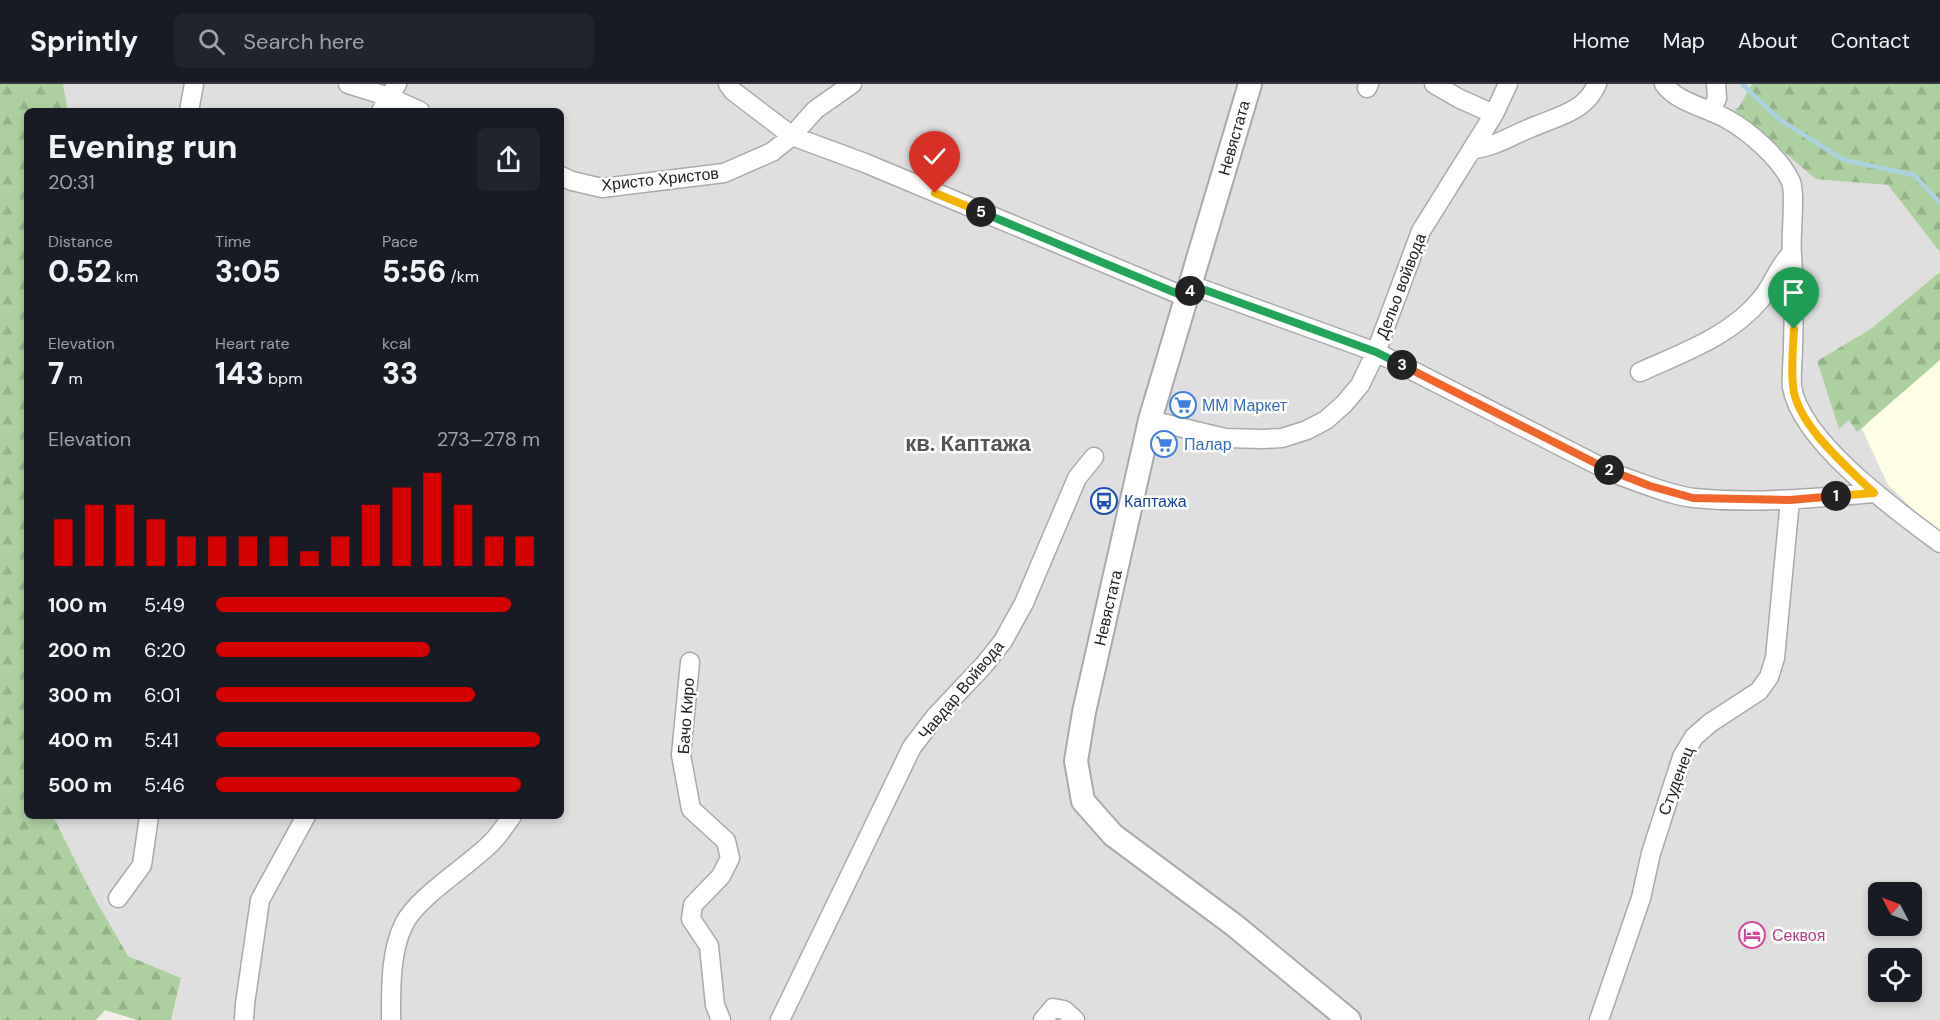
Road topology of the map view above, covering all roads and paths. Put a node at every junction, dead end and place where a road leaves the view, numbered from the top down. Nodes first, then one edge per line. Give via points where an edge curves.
1 (194, 84) edge
2 (348, 84) edge
3 (728, 84) edge
4 (852, 84) edge
5 (1250, 84) edge
6 (1434, 84) edge
7 (1508, 84) edge
8 (1597, 84) edge
9 (1664, 84) edge
10 (1716, 84) edge
11 (389, 97) edge
12 (190, 108) edge
13 (413, 108) edge
14 (1711, 112) junction
15 (1494, 114) junction
16 (792, 136) junction
17 (1472, 150) junction
18 (564, 177) edge
19 (1791, 253) junction
20 (1190, 292) junction
21 (1376, 352) junction
22 (1640, 372) dead end
23 (1150, 420) junction
24 (1094, 457) dead end
25 (1874, 493) junction
26 (1790, 500) junction
27 (1940, 543) edge
28 (690, 662) dead end
29 (149, 819) edge
30 (304, 819) edge
31 (510, 819) edge
32 (118, 898) dead end
33 (244, 1020) edge
34 (391, 1020) edge
35 (721, 1020) edge
36 (780, 1020) edge
37 (1042, 1020) edge
38 (1075, 1020) edge
39 (1349, 1020) edge
40 (1599, 1020) edge

1 - 12 street
2 - 11 street
3 - 16 street
4 - 16 street, Христо Христов via 815,110
5 - 20 street, Невястата
6 - 15 street
7 - 15 street, Дельо войвода
8 - 17 street via 1585,103 1567,115 1489,147
9 - 14 street
10 - 14 street via 1718,98
11 - 13 street
14 - 19 street via 1750,135 1785,170 1792,185
15 - 17 street, Дельо войвода
16 - 18 street, Христо Христов via 772,152 724,173 602,188
16 - 20 street
17 - 21 street, Дельо войвода via 1421,231
19 - 22 street via 1749,311 1714,338
19 - 25 street via 1792,387 1803,417
20 - 21 street
20 - 23 street, Невястата
21 - 23 street, Дельо войвода via 1360,385 1344,404 1326,420 1282,438 1225,438
21 - 26 street via 1615,474 1693,498
23 - 39 street, Невястата via 1084,712 1076,761 1083,801 1113,835 1234,925
24 - 36 street, Чавдар Войвода via 1077,478 1024,603 1003,641 912,747
25 - 26 street
25 - 27 street
26 - 40 street, Студенец via 1775,658 1769,677 1759,691 1694,737 1682,757 1641,898
28 - 35 street, Бачо Киро via 681,755 691,809 726,841 730,858 722,876 693,905 691,919 709,946
29 - 32 street via 142,865
30 - 33 street via 260,900
31 - 34 street via 493,841 404,923 396,950
37 - 38 street via 1053,1008 1064,1010

